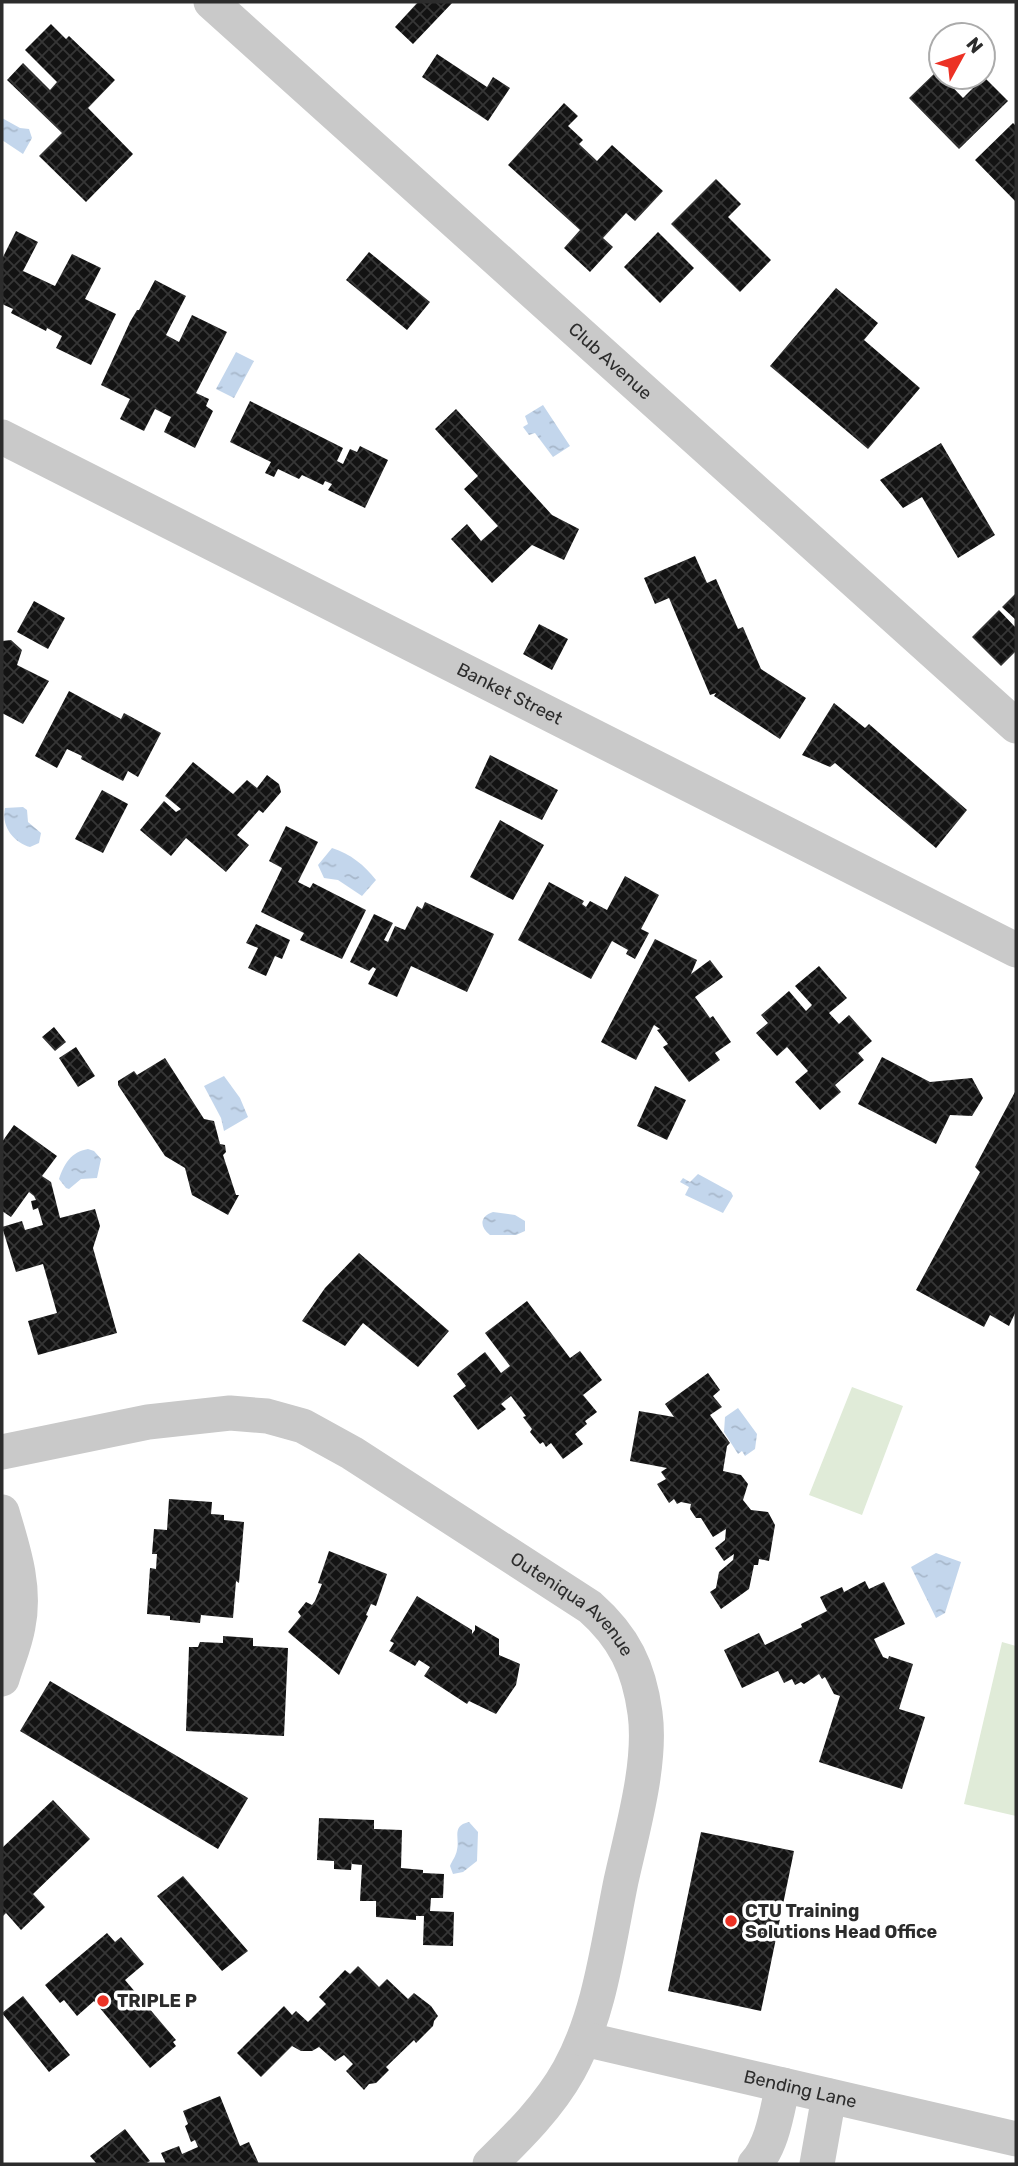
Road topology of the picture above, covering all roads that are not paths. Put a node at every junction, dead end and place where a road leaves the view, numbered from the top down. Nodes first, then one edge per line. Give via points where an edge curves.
1 (211, 2) edge
2 (2, 437) edge
3 (1014, 722) edge
4 (1016, 950) edge
5 (2, 1452) edge
6 (2, 1513) edge
7 (2, 1679) edge
8 (584, 2039) junction
9 (783, 2085) junction
10 (829, 2096) junction
11 (1016, 2139) edge
12 (490, 2164) edge
13 (755, 2164) edge
14 (817, 2164) edge

1 - 3 street, Club Avenue
2 - 4 street, Banket Street
5 - 8 street, Outeniqua Avenue via 148,1422 230,1413 267,1416 303,1426 352,1453 607,1623 636,1670 647,1743 600,1981
6 - 7 street via 20,1586 19,1625
8 - 9 street, Bending Lane
8 - 12 street, Outeniqua Avenue via 546,2104
9 - 10 street, Bending Lane
9 - 13 street via 772,2129
10 - 11 street, Bending Lane
10 - 14 street

